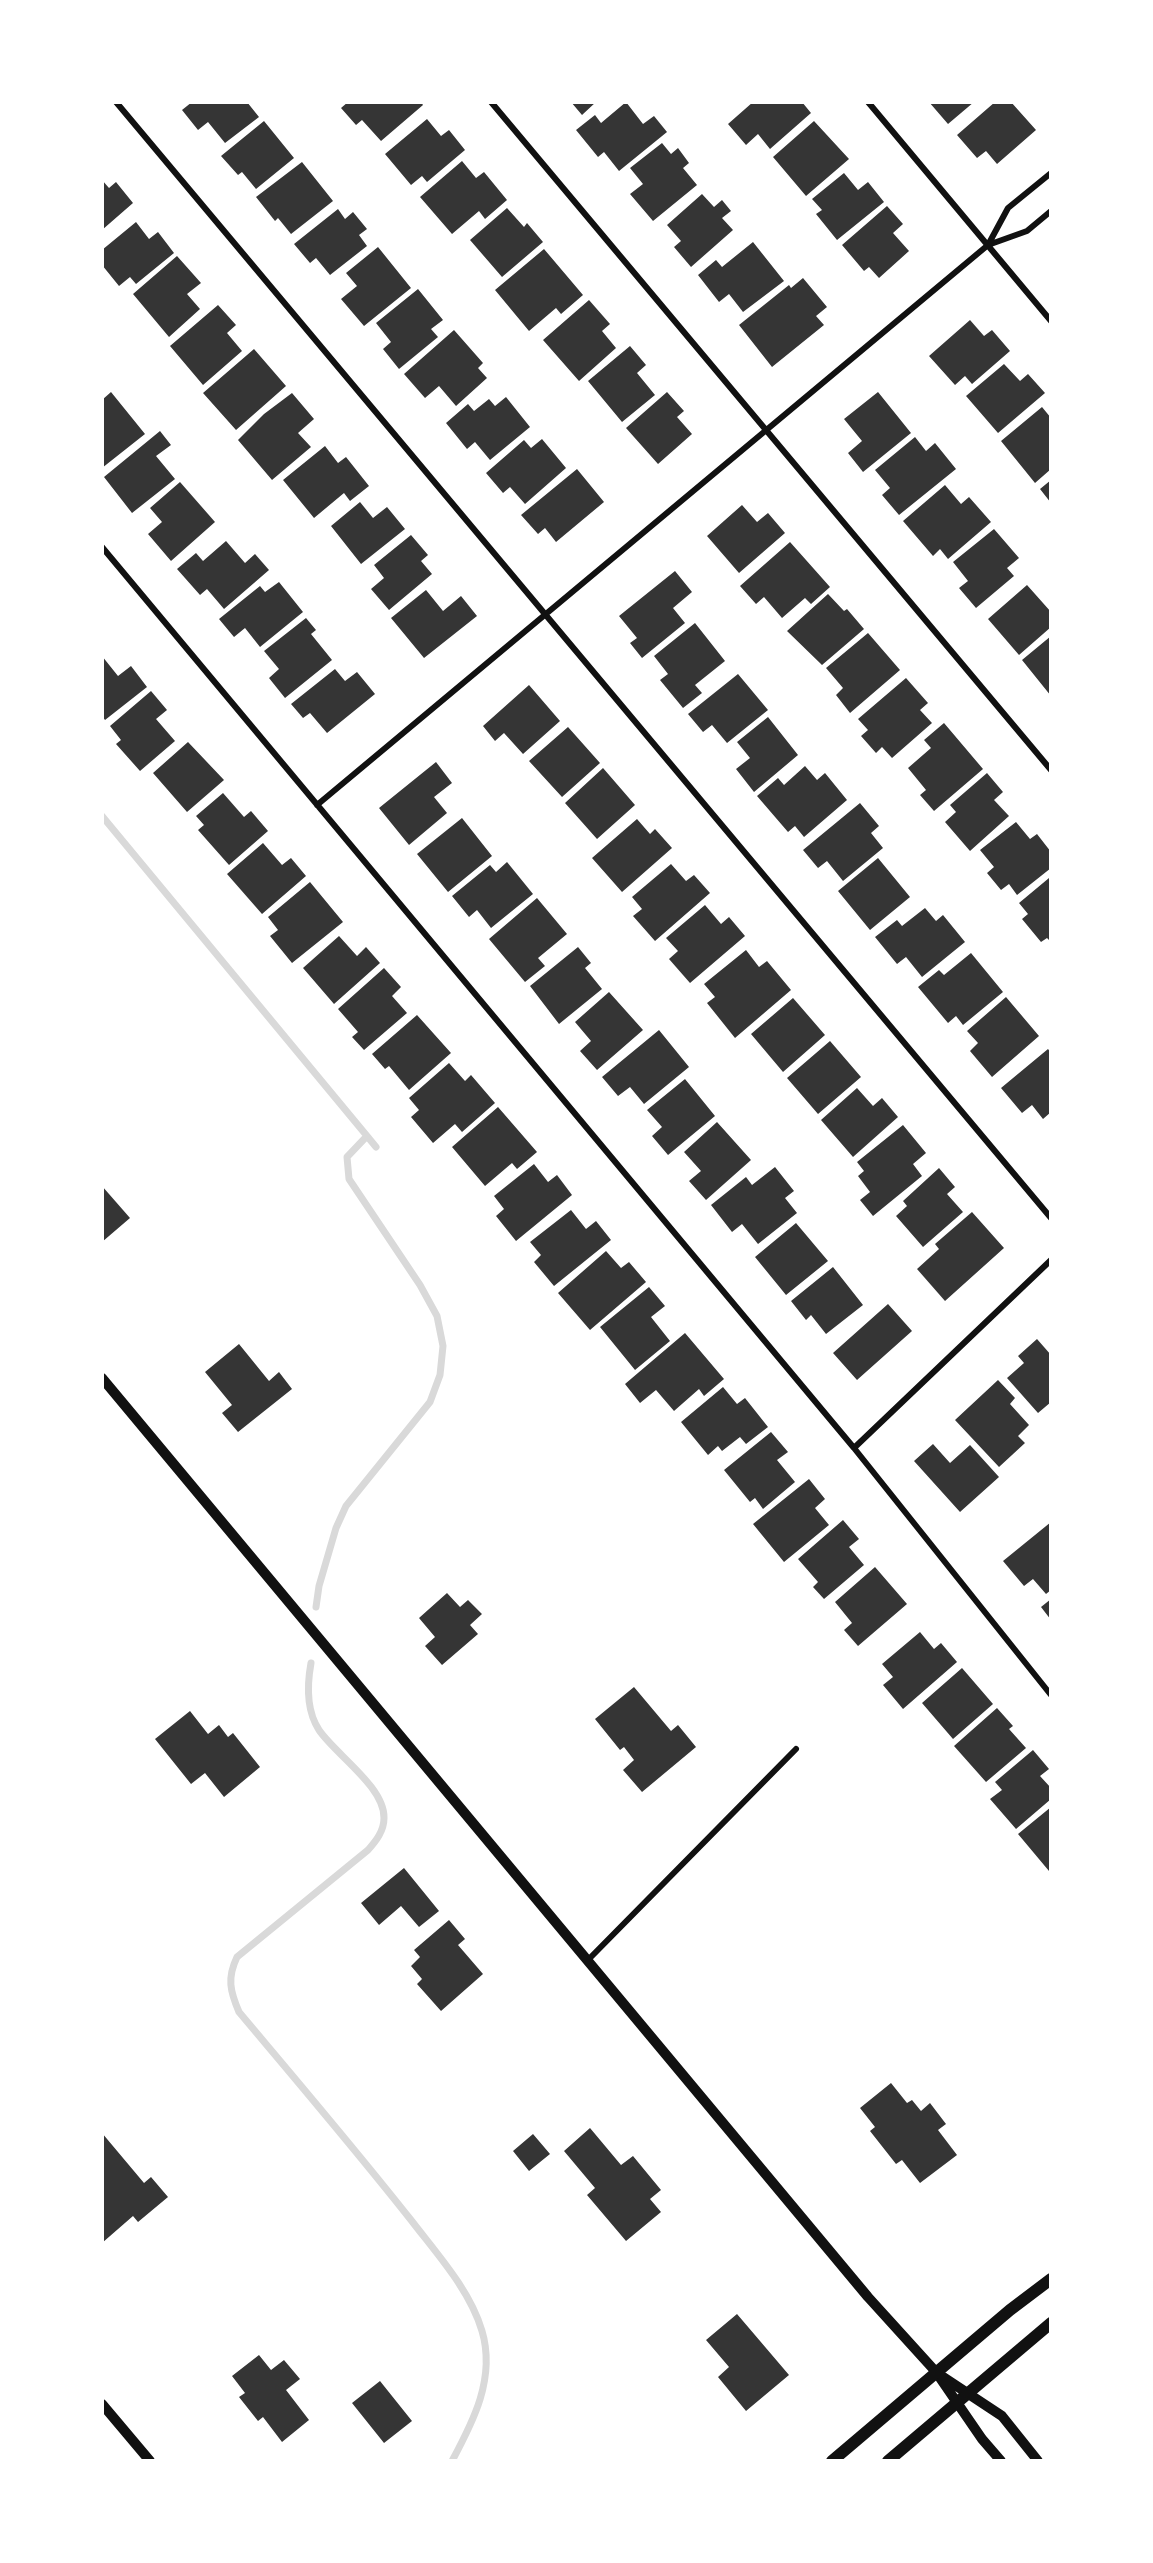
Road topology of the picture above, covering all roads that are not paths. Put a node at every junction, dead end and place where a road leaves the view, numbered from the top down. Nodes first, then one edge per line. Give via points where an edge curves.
1 (116, 102) edge
2 (491, 102) edge
3 (868, 102) edge
4 (1051, 173) edge
5 (1051, 211) edge
6 (988, 245) junction
7 (1051, 321) edge
8 (765, 430) junction
9 (102, 547) edge
10 (544, 615) junction
11 (1051, 770) edge
12 (317, 805) junction
13 (1051, 1218) edge
14 (1051, 1260) edge
15 (102, 1378) edge
16 (854, 1448) junction
17 (1051, 1695) edge
18 (796, 1749) dead end
19 (588, 1960) junction
20 (1051, 2279) edge
21 (1051, 2324) edge
22 (936, 2372) junction
23 (967, 2393) junction
24 (957, 2402) junction
25 (102, 2404) edge
26 (150, 2461) edge
27 (832, 2461) edge
28 (888, 2461) edge
29 (1001, 2461) edge
30 (1038, 2461) edge

1 - 10 street
2 - 8 street
3 - 6 street
4 - 6 street via 1008,208
5 - 6 street via 1027,231
6 - 7 street
6 - 8 street
8 - 10 street
8 - 11 street
9 - 12 street
10 - 12 street
10 - 13 street
12 - 16 street
14 - 16 street
15 - 19 street
16 - 17 street
18 - 19 street
19 - 22 street via 868,2297
20 - 22 main road
21 - 23 main road
22 - 23 street
22 - 24 street
22 - 27 main road
23 - 24 main road
23 - 30 street via 1002,2416
24 - 28 main road
24 - 29 street
25 - 26 street

